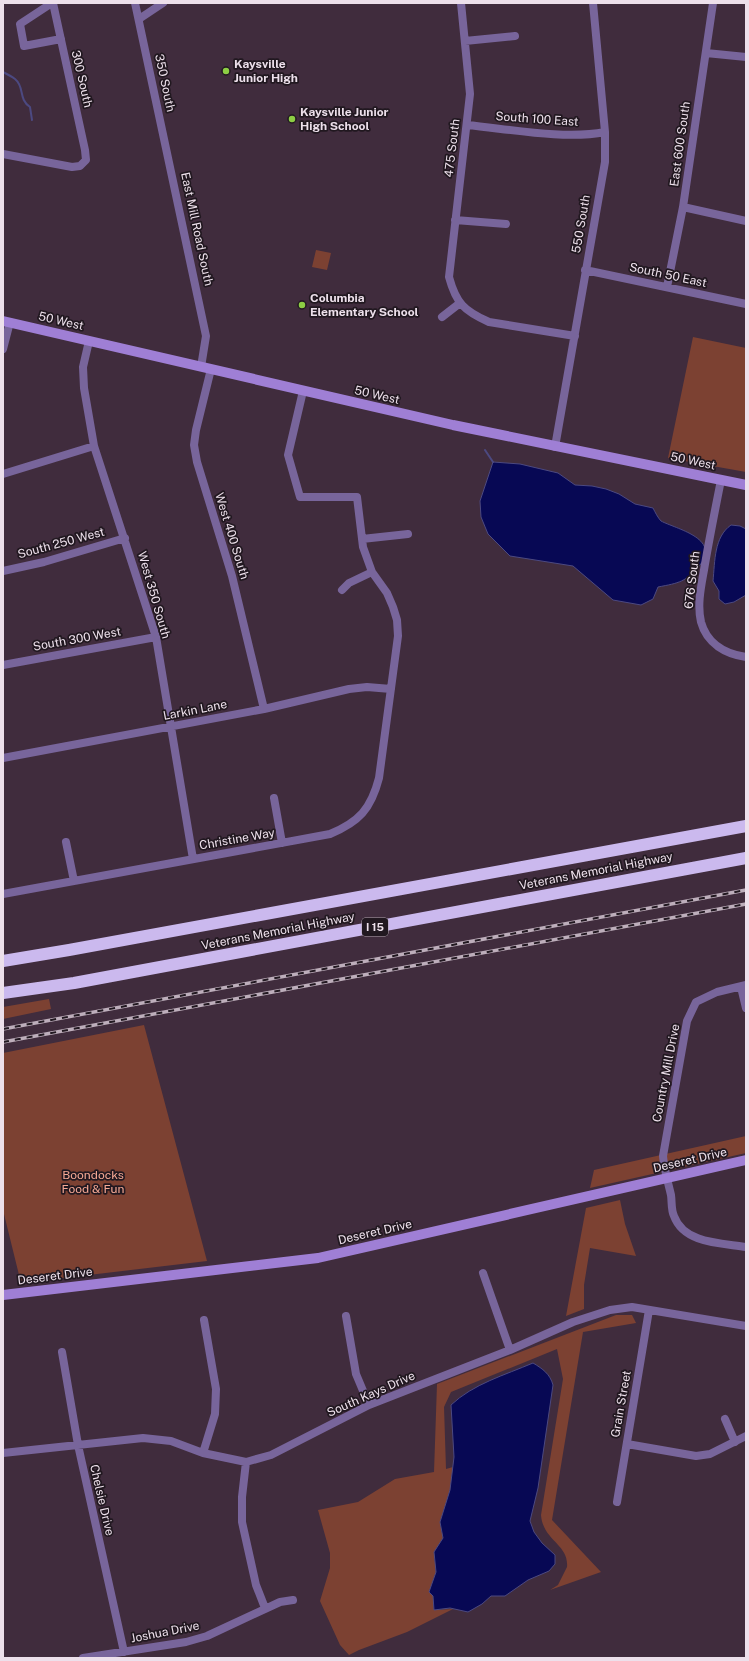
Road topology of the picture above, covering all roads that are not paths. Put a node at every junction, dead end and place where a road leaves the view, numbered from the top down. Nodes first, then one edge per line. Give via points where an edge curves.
1 (52, 3) edge
2 (135, 3) edge
3 (163, 3) edge
4 (461, 3) edge
5 (593, 3) edge
6 (713, 3) edge
7 (139, 19) junction
8 (515, 36) dead end
9 (61, 39) junction
10 (465, 41) junction
11 (706, 53) junction
12 (746, 58) edge
13 (467, 125) junction
14 (605, 132) junction
15 (3, 154) edge
16 (171, 167) joint
17 (683, 207) junction
18 (455, 220) junction
19 (746, 221) edge
20 (506, 224) dead end
21 (585, 270) junction
22 (667, 287) junction
23 (460, 303) junction
24 (746, 304) edge
25 (442, 317) dead end
26 (6, 322) edge
27 (575, 336) junction
28 (89, 341) junction
29 (3, 349) edge
30 (206, 368) junction
31 (303, 390) junction
32 (94, 446) junction
33 (555, 447) junction
34 (3, 474) edge
35 (721, 480) junction
36 (746, 485) edge
37 (408, 534) dead end
38 (125, 538) junction
39 (362, 539) junction
40 (3, 571) edge
41 (372, 572) junction
42 (342, 590) dead end
43 (156, 637) junction
44 (746, 657) edge
45 (3, 665) edge
46 (391, 689) junction
47 (264, 709) junction
48 (171, 727) junction
49 (3, 758) edge
50 (274, 798) dead end
51 (746, 826) edge
52 (66, 842) dead end
53 (282, 843) junction
54 (746, 858) edge
55 (193, 859) junction
56 (74, 881) junction
57 (3, 894) edge
58 (3, 961) edge
59 (744, 986) edge
60 (3, 993) edge
61 (746, 1008) edge
62 (746, 1160) edge
63 (666, 1178) junction
64 (746, 1247) edge
65 (483, 1273) dead end
66 (3, 1295) edge
67 (649, 1310) junction
68 (346, 1316) dead end
69 (204, 1320) dead end
70 (746, 1326) edge
71 (510, 1350) junction
72 (62, 1352) dead end
73 (369, 1405) junction
74 (725, 1419) dead end
75 (746, 1436) edge
76 (736, 1442) junction
77 (627, 1444) junction
78 (78, 1445) junction
79 (3, 1453) edge
80 (203, 1453) junction
81 (246, 1462) junction
82 (617, 1502) dead end
83 (293, 1600) dead end
84 (265, 1608) junction
85 (124, 1652) junction
86 (83, 1658) edge

1 - 9 street, 300 South
1 - 9 street via 20,24 24,46
2 - 7 street, 350 South
3 - 7 street
4 - 10 street, 475 South
5 - 14 street, 550 South
6 - 11 street, East 600 South
7 - 16 street, 350 South
8 - 10 street
9 - 15 street, 300 South via 86,160 80,166 72,167
10 - 13 street, 475 South via 470,94
11 - 12 street
11 - 17 street, East 600 South
13 - 14 street, South 100 East via 561,134
13 - 18 street, 475 South
14 - 21 street, 550 South via 605,162
16 - 30 street, East Mill Road South via 206,336
17 - 19 street
17 - 22 street, East 600 South
18 - 20 street
18 - 23 street, 475 South via 449,277 454,295
21 - 22 street, South 50 East
21 - 27 street, 550 South
22 - 24 street, South 50 East
23 - 25 street
23 - 27 street via 476,316 489,322
26 - 28 street, 50 West
26 - 29 street
27 - 33 street, 550 South
28 - 30 street, 50 West
28 - 32 street, West 350 South via 84,367 84,388
30 - 31 street, 50 West
30 - 47 street, West 400 South via 194,445 232,576
31 - 33 street, 50 West
31 - 39 street, Christine Way via 288,455 300,497 357,497
32 - 34 street
32 - 38 street, West 350 South
33 - 35 street, 50 West
35 - 36 street, 50 West
35 - 44 street, 676 South via 699,611 704,629 711,641 730,654
37 - 39 street
38 - 40 street, South 250 West via 44,562
38 - 43 street, West 350 South
39 - 41 street, Christine Way
41 - 42 street via 349,583
41 - 46 street, Christine Way via 387,593 397,620 398,636
43 - 45 street, South 300 West
43 - 48 street, West 350 South
46 - 47 street, Larkin Lane via 349,689
46 - 53 street, Christine Way via 379,778 375,795 366,810 356,820 330,834
47 - 48 street, Larkin Lane
48 - 49 street, Larkin Lane
48 - 55 street, West 350 South
50 - 53 street
51 - 58 highway, Veterans Memorial Highway
52 - 56 street
53 - 55 street, Christine Way
54 - 60 highway, Veterans Memorial Highway / I 15 via 74,984
55 - 56 street, Christine Way
56 - 57 street, Christine Way
59 - 61 street
59 - 63 street, Country Mill Drive via 717,992 696,1002 687,1021 663,1156
62 - 63 street, Deseret Drive
63 - 64 street, Country Mill Drive via 674,1216 684,1232 701,1240
63 - 66 street, Deseret Drive via 318,1258
65 - 71 street
67 - 70 street, South Kays Drive
67 - 71 street, South Kays Drive via 632,1307 610,1310 573,1322
67 - 77 street, Grain Street
68 - 73 street via 356,1374
69 - 80 street via 216,1389 215,1414
71 - 73 street, South Kays Drive
72 - 78 street, Chelsie Drive
73 - 81 street, South Kays Drive via 271,1455
74 - 76 street
75 - 76 street
76 - 77 street via 710,1454 696,1456
77 - 82 street, Grain Street
78 - 79 street, South Kays Drive
78 - 80 street, South Kays Drive via 144,1438 171,1440
78 - 85 street, Chelsie Drive
80 - 81 street, South Kays Drive
81 - 84 street via 242,1522 256,1585
83 - 84 street, Joshua Drive
84 - 85 street, Joshua Drive via 207,1636
85 - 86 street, Joshua Drive

